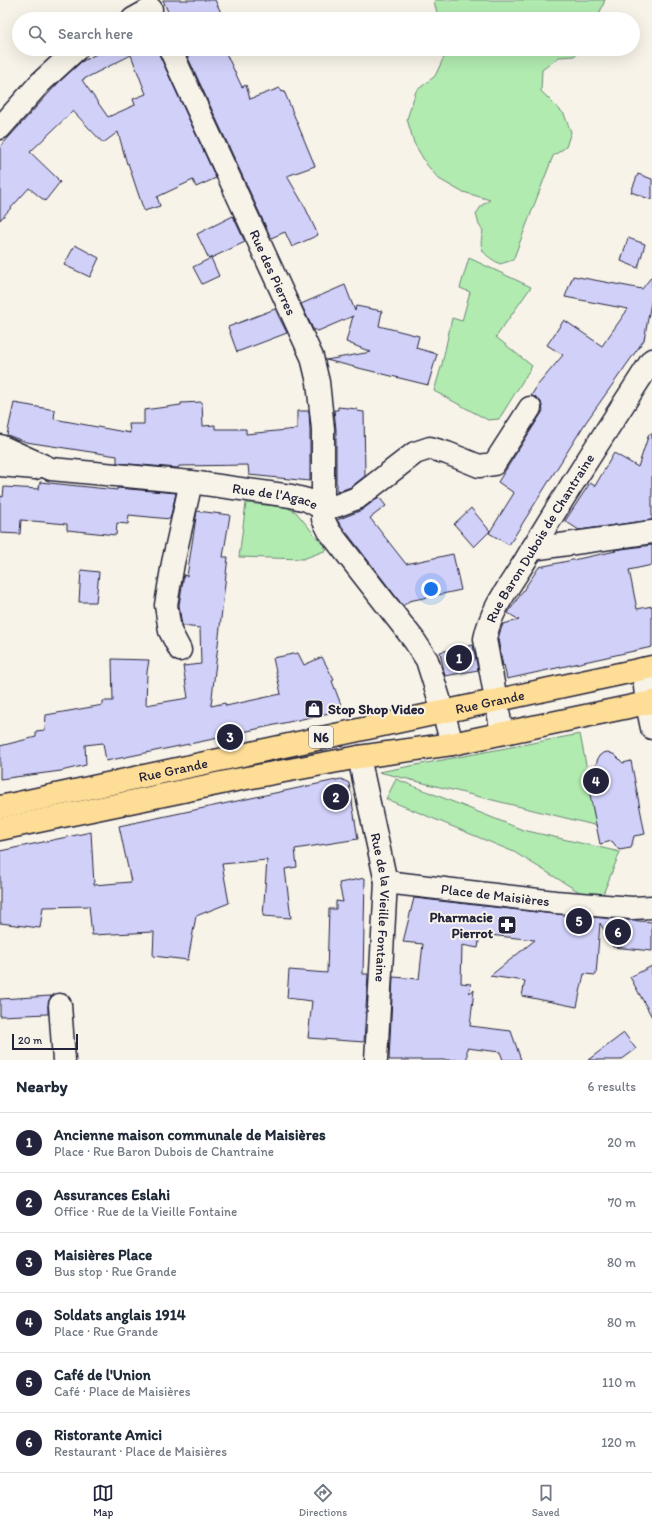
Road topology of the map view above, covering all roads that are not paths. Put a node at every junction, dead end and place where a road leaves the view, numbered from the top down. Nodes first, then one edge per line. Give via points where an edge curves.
1 (69, 56) edge
2 (173, 56) edge
3 (0, 128) edge
4 (652, 360) edge
5 (530, 408) dead end
6 (0, 446) edge
7 (0, 465) edge
8 (50, 469) junction
9 (191, 482) junction
10 (322, 508) junction
11 (652, 532) edge
12 (532, 549) junction
13 (180, 650) dead end
14 (648, 668) edge
15 (496, 700) junction
16 (649, 703) edge
17 (443, 711) junction
18 (652, 728) edge
19 (502, 733) junction
20 (452, 744) junction
21 (359, 757) junction
22 (0, 807) edge
23 (0, 829) edge
24 (386, 882) junction
25 (652, 907) edge
26 (60, 1005) dead end
27 (64, 1060) edge
28 (376, 1060) edge

1 - 3 street via 40,83
2 - 10 street, Rue des Pierres via 312,357 324,429
4 - 12 street, Rue Baron Dubois de Chantraine
5 - 10 street via 494,464 479,466 430,448 415,453 357,498
6 - 8 street, Rue de l'Agace
7 - 8 street, Rue de l'Agace
8 - 9 street, Rue de l'Agace
9 - 10 street, Rue de l'Agace via 291,496 307,500
9 - 13 street via 166,605 170,631
10 - 17 street, Rue de l'Agace via 323,519 329,531 414,640 426,660
11 - 12 street
12 - 15 street, Rue Baron Dubois de Chantraine via 487,628 485,639
14 - 15 main road, Rue Grande / N6
14 - 16 street
15 - 17 main road, Rue Grande / N6
15 - 19 street, Rue Baron Dubois de Chantraine
16 - 18 street
16 - 19 main road, Rue Grande / N6
17 - 20 street, Rue de l'Agace
17 - 22 main road, Rue Grande / N6
19 - 20 main road, Rue Grande / N6
20 - 21 main road, Rue Grande / N6
21 - 23 main road, Rue Grande / N6
21 - 24 street, Rue de la Vieille Fontaine
24 - 25 street, Place de Maisières via 555,902 632,908
24 - 28 street, Rue de la Vieille Fontaine
26 - 27 street

